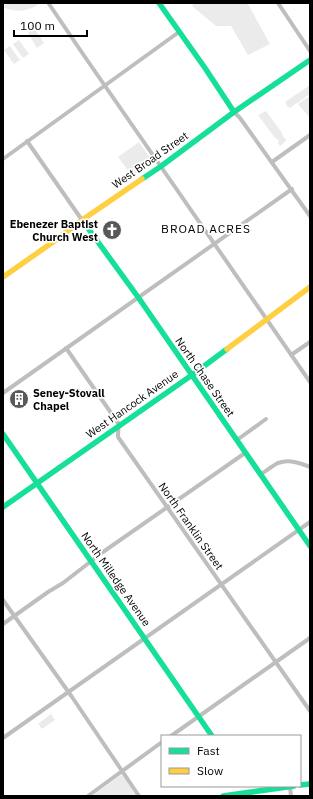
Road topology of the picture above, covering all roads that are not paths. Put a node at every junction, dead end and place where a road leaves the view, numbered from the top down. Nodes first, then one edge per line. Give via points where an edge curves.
1 (159, 3) edge
2 (278, 3) edge
3 (49, 4) edge
4 (179, 32) junction
5 (310, 51) edge
6 (310, 60) edge
7 (105, 86) junction
8 (234, 112) junction
9 (310, 135) edge
10 (27, 141) junction
11 (3, 159) edge
12 (272, 162) junction
13 (160, 167) junction
14 (292, 189) junction
15 (310, 216) edge
16 (82, 220) junction
17 (214, 244) junction
18 (3, 277) edge
19 (310, 287) edge
20 (138, 297) junction
21 (266, 320) junction
22 (310, 342) edge
23 (66, 348) junction
24 (291, 355) junction
25 (192, 375) junction
26 (310, 382) edge
27 (3, 393) edge
28 (266, 419) dead end
29 (119, 426) junction
30 (3, 434) edge
31 (236, 440) junction
32 (245, 453) junction
33 (310, 468) edge
34 (261, 474) junction
35 (37, 484) junction
36 (3, 507) edge
37 (167, 507) junction
38 (310, 522) edge
39 (299, 529) junction
40 (310, 546) edge
41 (91, 561) junction
42 (222, 584) junction
43 (3, 600) edge
44 (15, 616) junction
45 (3, 624) edge
46 (145, 638) junction
47 (310, 638) edge
48 (276, 662) junction
49 (69, 692) junction
50 (310, 712) edge
51 (198, 716) junction
52 (172, 735) edge
53 (211, 735) edge
54 (3, 738) edge
55 (161, 743) edge
56 (122, 770) junction
57 (245, 787) edge
58 (286, 787) edge
59 (248, 793) junction
60 (88, 796) edge
61 (139, 796) edge
62 (223, 796) edge

1 - 4 street
2 - 5 street
3 - 7 street
4 - 7 street
4 - 8 street
6 - 8 street, West Broad Street
7 - 10 street
7 - 13 street
8 - 12 street
8 - 13 street, West Broad Street
9 - 12 street
10 - 11 street
10 - 16 street
12 - 14 street
13 - 16 street, West Broad Street
13 - 17 street
14 - 15 street
14 - 17 street
16 - 18 street, West Broad Street
16 - 20 street, North Chase Street
17 - 20 street
17 - 21 street
19 - 21 street, West Hancock Avenue
20 - 23 street
20 - 25 street, North Chase Street
21 - 24 street
21 - 25 street, West Hancock Avenue
22 - 24 street
23 - 27 street
23 - 29 street, North Franklin Street
24 - 26 street
25 - 29 street, West Hancock Avenue
25 - 31 street, North Chase Street
28 - 31 street
29 - 35 street, West Hancock Avenue
29 - 37 street, North Franklin Street via 118,437
30 - 35 street, North Milledge Avenue
31 - 32 street, North Chase Street
32 - 34 street, North Chase Street
32 - 37 street
33 - 34 street via 290,461 278,463
34 - 39 street, North Chase Street
35 - 36 street, West Hancock Avenue
35 - 41 street, North Milledge Avenue
37 - 41 street
37 - 42 street, North Franklin Street
38 - 39 street
39 - 40 street, North Chase Street
39 - 42 street
41 - 44 street
41 - 46 street, North Milledge Avenue
42 - 46 street
42 - 48 street, North Franklin Street
43 - 44 street
44 - 45 street
44 - 49 street
46 - 49 street
46 - 51 street, North Milledge Avenue
47 - 48 street
48 - 50 street, North Franklin Street
48 - 51 street
49 - 54 street
49 - 56 street
51 - 52 street
51 - 53 street, North Milledge Avenue
55 - 56 street
56 - 60 street
56 - 61 street
57 - 59 street
58 - 59 street
59 - 62 street

